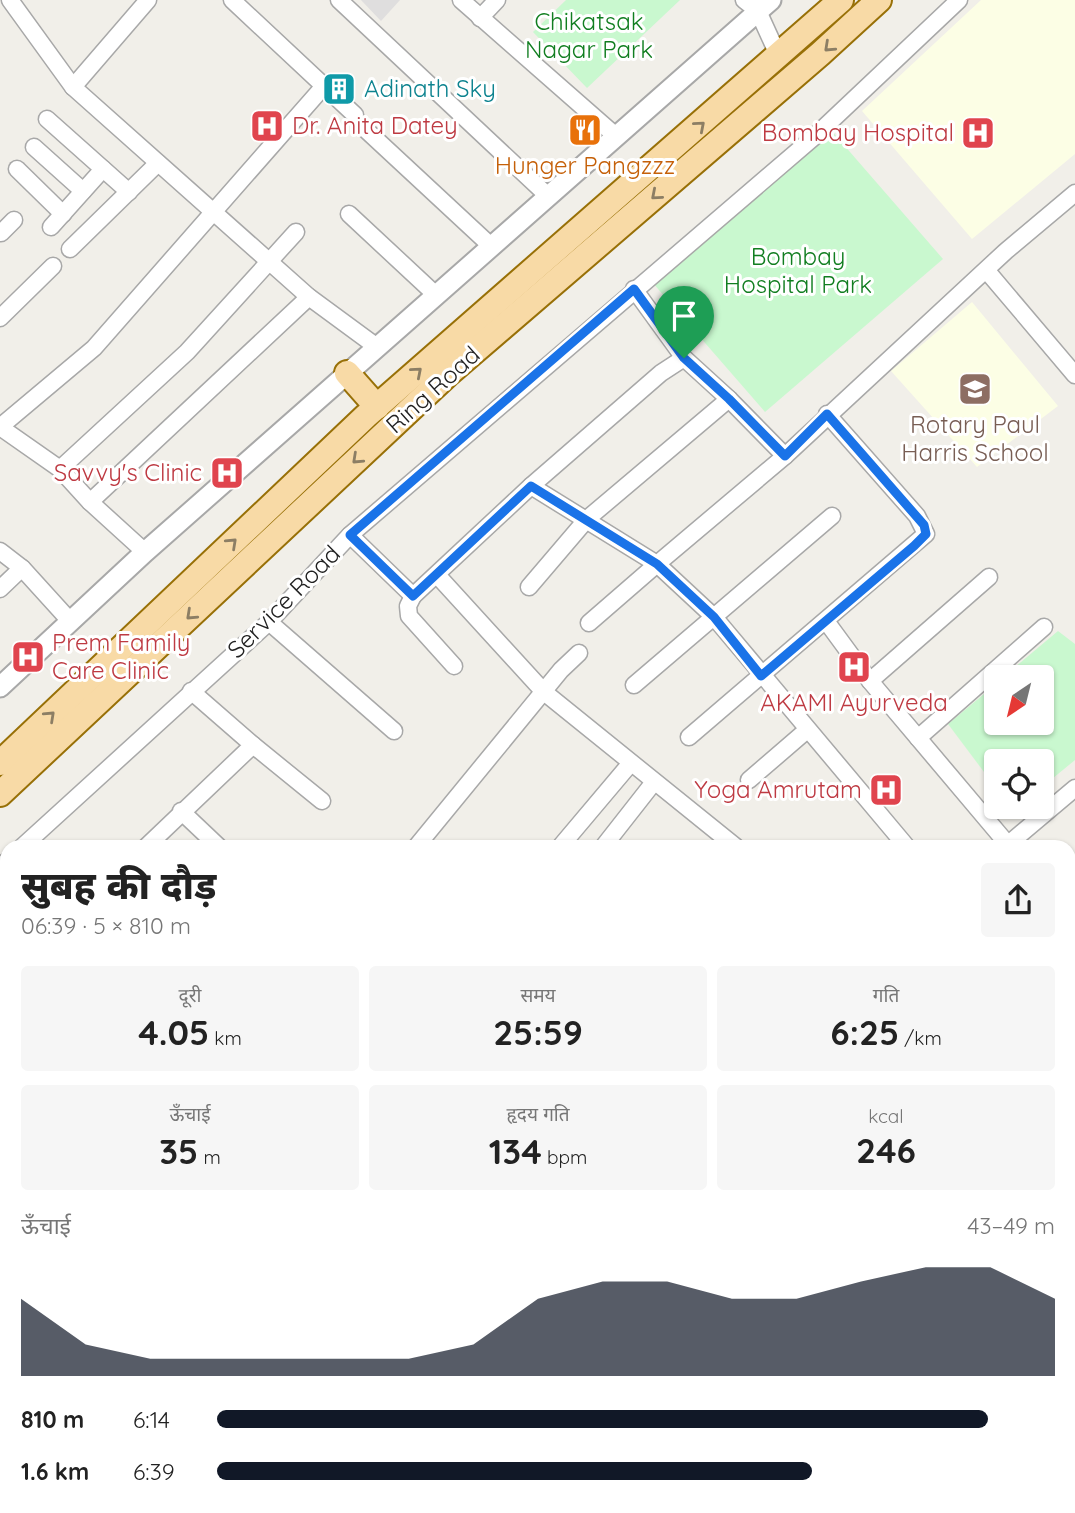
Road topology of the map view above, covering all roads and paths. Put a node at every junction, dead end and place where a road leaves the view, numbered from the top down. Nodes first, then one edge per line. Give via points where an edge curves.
1 (10, 0) edge
2 (148, 0) edge
3 (461, 0) edge
4 (498, 0) edge
5 (842, 0) edge
6 (878, 0) edge
7 (959, 0) edge
8 (242, 3) edge
9 (348, 3) edge
10 (758, 4) edge
11 (480, 18) junction
12 (779, 57) junction
13 (324, 86) junction
14 (73, 87) junction
15 (355, 114) dead end
16 (47, 119) dead end
17 (365, 129) dead end
18 (617, 136) junction
19 (34, 146) dead end
20 (158, 163) junction
21 (17, 169) dead end
22 (103, 169) junction
23 (83, 191) junction
24 (128, 192) junction
25 (1075, 193) edge
26 (548, 196) junction
27 (214, 213) junction
28 (63, 214) junction
29 (349, 214) dead end
30 (14, 220) dead end
31 (51, 227) dead end
32 (296, 232) dead end
33 (0, 233) edge
34 (491, 246) junction
35 (70, 249) dead end
36 (270, 263) junction
37 (53, 266) dead end
38 (987, 271) junction
39 (634, 289) junction
40 (437, 296) junction
41 (309, 297) junction
42 (0, 318) edge
43 (377, 347) junction
44 (684, 358) junction
45 (347, 373) junction
46 (1075, 375) edge
47 (729, 399) junction
48 (377, 407) junction
49 (827, 414) junction
50 (0, 427) edge
51 (785, 456) junction
52 (60, 469) junction
53 (531, 486) junction
54 (90, 502) junction
55 (832, 516) dead end
56 (587, 519) junction
57 (350, 535) junction
58 (0, 551) edge
59 (145, 552) junction
60 (657, 564) junction
61 (22, 568) junction
62 (438, 576) junction
63 (989, 577) dead end
64 (529, 587) dead end
65 (0, 589) edge
66 (413, 596) junction
67 (714, 617) junction
68 (826, 621) junction
69 (71, 622) junction
70 (269, 622) junction
71 (589, 623) dead end
72 (1044, 627) dead end
73 (579, 653) dead end
74 (454, 666) dead end
75 (761, 676) junction
76 (870, 681) junction
77 (634, 685) dead end
78 (0, 687) edge
79 (191, 691) junction
80 (544, 692) junction
81 (807, 730) junction
82 (394, 731) dead end
83 (688, 737) dead end
84 (918, 738) junction
85 (253, 745) junction
86 (0, 763) edge
87 (630, 764) junction
88 (749, 780) dead end
89 (654, 782) junction
90 (1075, 788) edge
91 (0, 794) edge
92 (322, 801) dead end
93 (181, 811) junction
94 (35, 834) junction
95 (29, 840) edge
96 (41, 840) edge
97 (152, 840) edge
98 (212, 840) edge
99 (422, 840) edge
100 (566, 840) edge
101 (608, 840) edge
102 (717, 840) edge
103 (901, 840) edge
104 (1002, 840) edge
105 (1014, 840) edge

1 - 14 street
2 - 14 street
3 - 11 street
4 - 11 street
5 - 12 main road, Ring Road
6 -> 91 main road, Ring Road via 447,375
7 - 39 street, Service Road via 814,137
8 - 13 street
9 - 26 street
10 - 12 street
10 - 18 street
11 - 18 street
48 -> 12 main road, Ring Road
13 - 15 street
13 - 27 street
14 - 20 street
16 - 22 street
17 - 34 street
18 - 26 street
19 - 23 street
20 - 24 street
20 - 27 street
21 - 28 street
22 - 23 street
22 - 24 street
23 - 28 street
24 - 35 street
25 - 38 street
26 - 34 street
27 - 36 street
27 - 50 street via 94,348
28 - 31 street
29 - 40 street
30 - 33 street
32 - 36 street
34 - 40 street
36 - 41 street
36 - 52 street via 187,352
37 - 42 street
38 - 46 street
38 - 49 street
39 - 44 street
39 - 57 street, Service Road
40 - 43 street
41 - 43 street
41 - 54 street
43 - 45 street
44 - 47 street
44 - 53 street
45 - 48 main road
45 - 59 street
47 - 51 street
47 - 56 street
86 -> 48 main road, Ring Road
49 - 51 street
49 - 68 street via 917,516 926,534
50 - 52 street
51 - 60 street
52 - 54 street
53 - 56 street
53 - 62 street
54 - 59 street
55 - 67 street
56 - 60 street
56 - 64 street
57 - 66 street
57 - 70 street, Service Road
58 - 61 street
59 - 69 street
60 - 67 street
60 - 71 street
61 - 65 street
61 - 69 street
62 - 66 street
62 - 80 street
63 - 76 street
66 - 74 street via 409,616
67 - 75 street
67 - 77 street
68 - 75 street
68 - 76 street
69 - 78 street
70 - 79 street, Service Road
70 - 82 street
72 - 84 street
73 - 80 street
75 - 81 street
75 - 83 street
76 - 84 street
79 - 85 street
79 - 94 street, Service Road
80 - 87 street
80 - 99 street
81 - 88 street
81 - 103 street
84 - 104 street
85 - 92 street
85 - 93 street
87 - 89 street
87 - 100 street
89 - 101 street
89 - 102 street
90 - 105 street
93 - 97 street
93 - 98 street
94 - 95 street, Service Road
94 - 96 street

